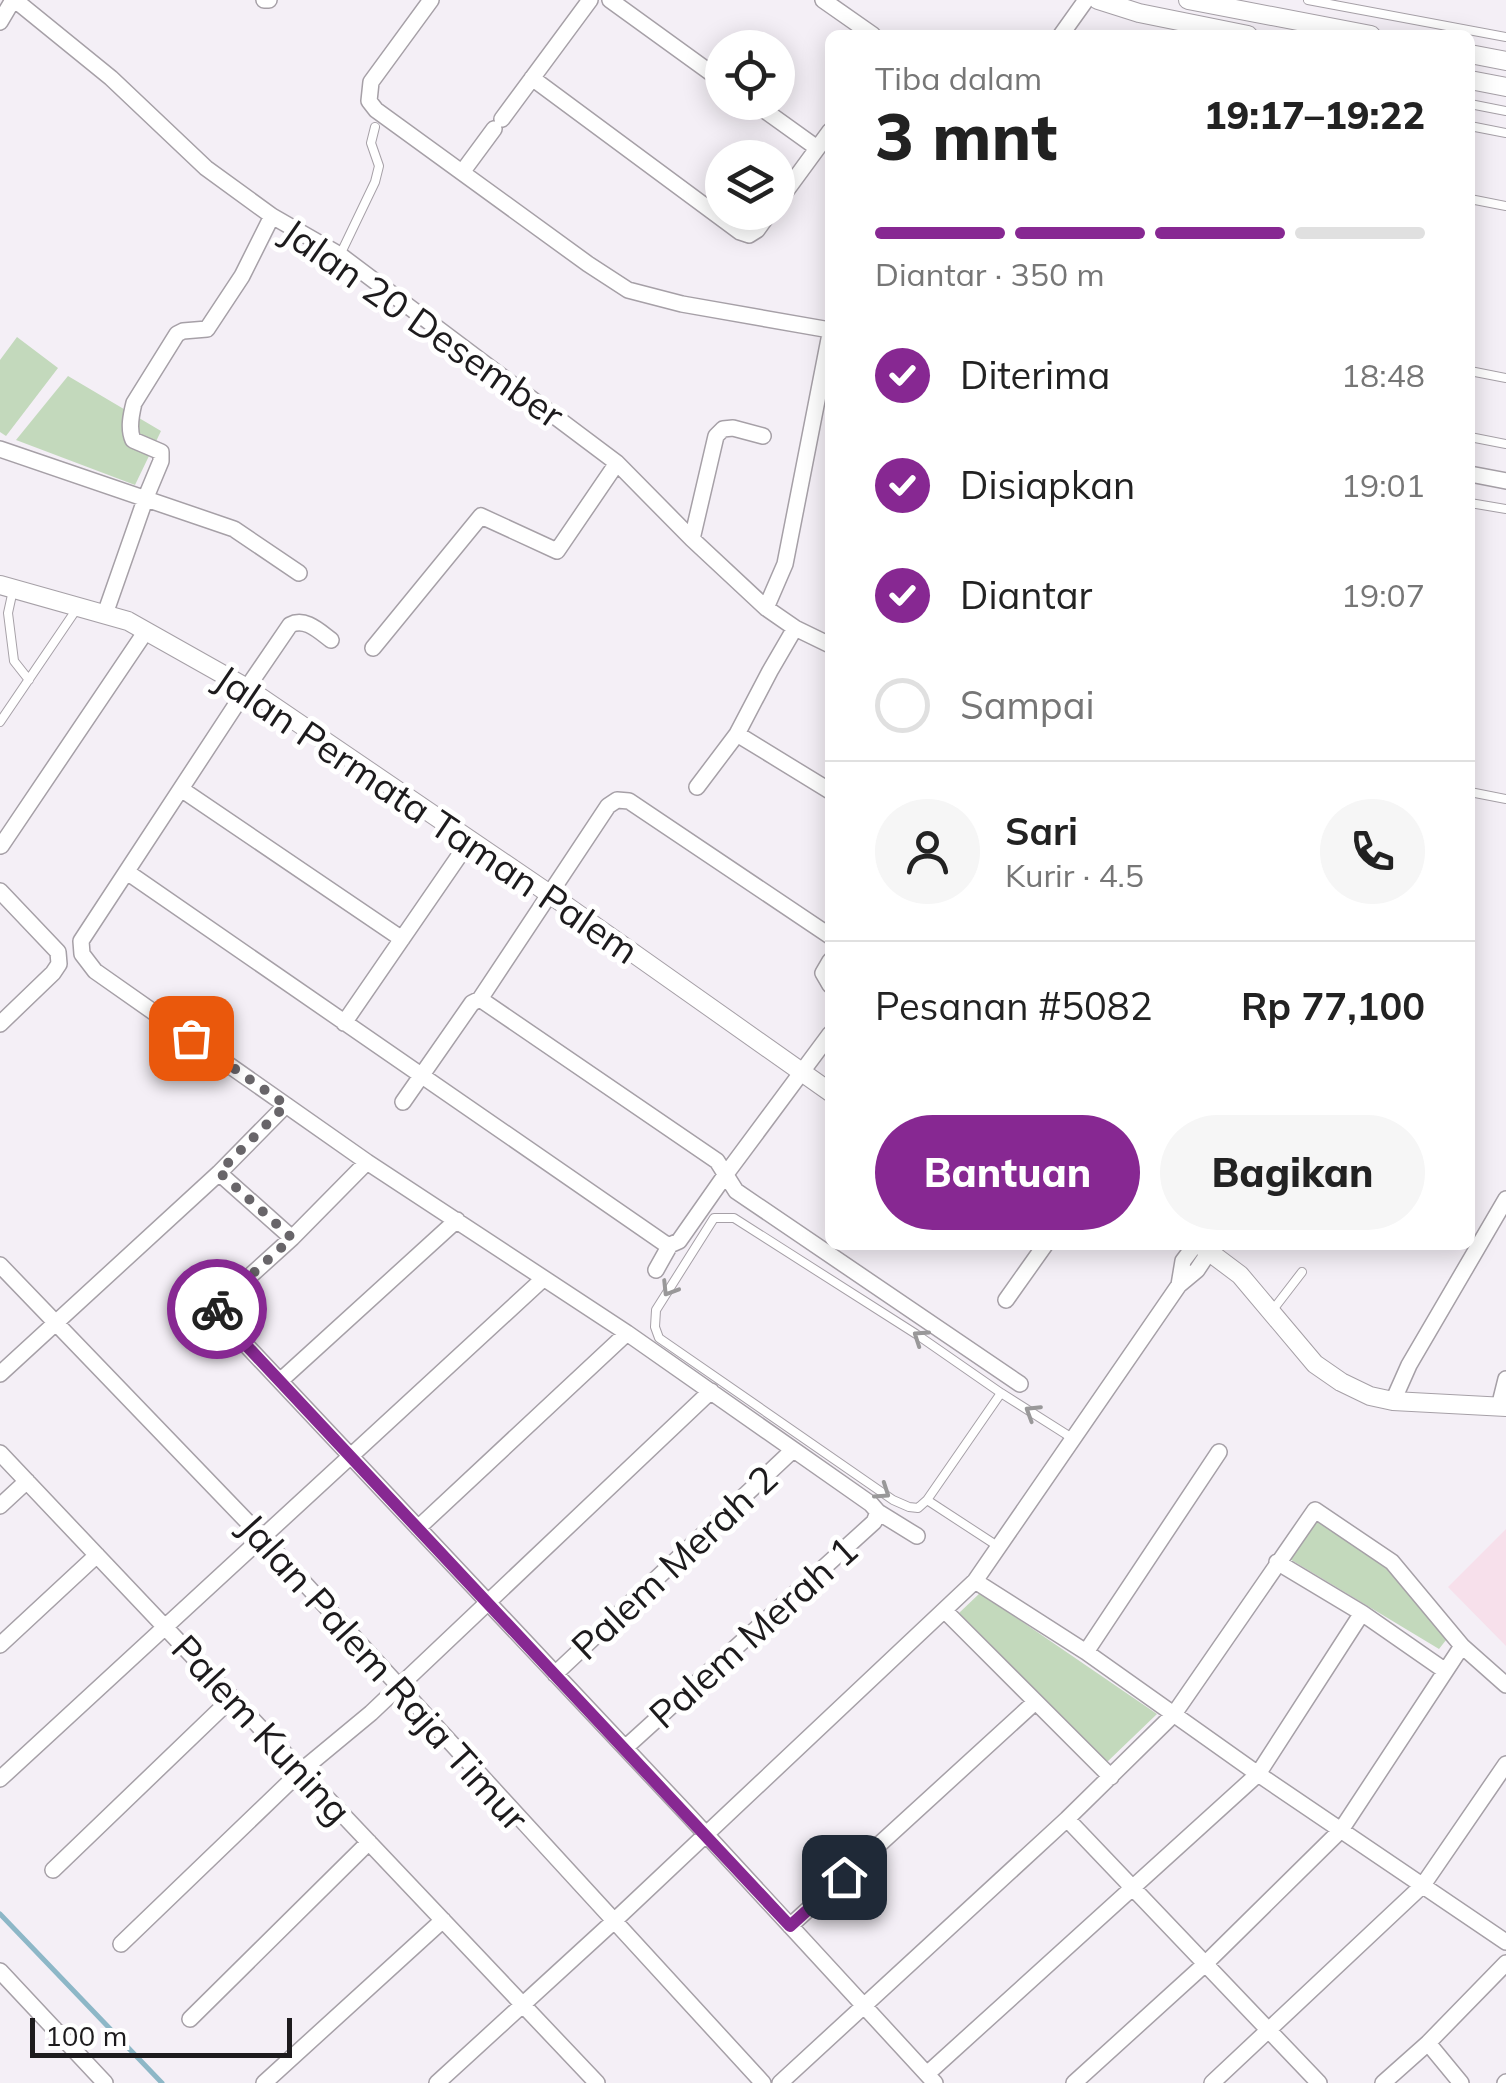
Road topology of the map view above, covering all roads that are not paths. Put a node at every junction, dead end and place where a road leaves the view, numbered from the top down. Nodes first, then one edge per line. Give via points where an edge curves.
1 (14, 0) edge
2 (430, 0) edge
3 (590, 0) edge
4 (610, 0) edge
5 (823, 0) edge
6 (1086, 0) edge
7 (1098, 0) edge
8 (1188, 0) edge
9 (1308, 0) edge
10 (0, 22) edge
11 (866, 30) edge
12 (1065, 30) edge
13 (1223, 30) edge
14 (1345, 30) edge
15 (1469, 30) edge
16 (1475, 31) edge
17 (1506, 37) edge
18 (1475, 55) edge
19 (1506, 61) edge
20 (705, 69) edge
21 (532, 78) junction
22 (1475, 81) edge
23 (1506, 87) edge
24 (1475, 105) edge
25 (1506, 111) edge
26 (778, 120) edge
27 (376, 127) dead end
28 (1475, 127) edge
29 (1506, 133) edge
30 (825, 138) edge
31 (817, 148) junction
32 (463, 171) junction
33 (795, 178) edge
34 (1475, 200) edge
35 (705, 206) edge
36 (1506, 206) edge
37 (272, 216) junction
38 (340, 255) junction
39 (825, 331) edge
40 (825, 358) edge
41 (1475, 371) edge
42 (1506, 378) edge
43 (763, 436) dead end
44 (1475, 438) edge
45 (1506, 444) edge
46 (0, 449) edge
47 (617, 463) junction
48 (1475, 475) edge
49 (1506, 481) edge
50 (146, 497) junction
51 (1475, 503) edge
52 (1506, 509) edge
53 (692, 539) junction
54 (299, 574) dead end
55 (7, 587) edge
56 (78, 607) junction
57 (766, 608) junction
58 (4, 612) edge
59 (105, 614) junction
60 (796, 628) junction
61 (146, 631) junction
62 (331, 640) dead end
63 (825, 642) edge
64 (373, 648) dead end
65 (29, 680) junction
66 (247, 688) junction
67 (0, 722) edge
68 (738, 734) junction
69 (697, 786) dead end
70 (180, 788) junction
71 (825, 788) edge
72 (1475, 793) edge
73 (1506, 799) edge
74 (470, 840) junction
75 (1, 846) edge
76 (126, 872) junction
77 (0, 890) edge
78 (550, 895) junction
79 (825, 933) edge
80 (402, 938) junction
81 (480, 999) junction
82 (344, 1023) junction
83 (0, 1024) edge
84 (825, 1041) edge
85 (802, 1073) junction
86 (420, 1076) junction
87 (825, 1089) edge
88 (403, 1102) dead end
89 (286, 1105) junction
90 (363, 1159) junction
91 (219, 1172) junction
92 (726, 1174) junction
93 (1506, 1199) edge
94 (457, 1220) junction
95 (292, 1238) junction
96 (670, 1244) junction
97 (1038, 1250) edge
98 (1201, 1250) edge
99 (1206, 1250) edge
100 (0, 1265) edge
101 (656, 1270) dead end
102 (1302, 1272) dead end
103 (543, 1278) junction
104 (1006, 1300) dead end
105 (1272, 1310) junction
106 (55, 1323) junction
107 (627, 1333) junction
108 (0, 1374) edge
109 (1506, 1379) edge
110 (280, 1381) junction
111 (1020, 1384) dead end
112 (710, 1391) junction
113 (1000, 1393) junction
114 (1393, 1400) junction
115 (1503, 1407) edge
116 (1072, 1438) junction
117 (793, 1450) junction
118 (1220, 1452) dead end
119 (0, 1453) edge
120 (351, 1458) junction
121 (27, 1481) junction
122 (928, 1500) junction
123 (0, 1506) edge
124 (878, 1512) junction
125 (418, 1528) junction
126 (917, 1536) dead end
127 (263, 1538) junction
128 (999, 1547) junction
129 (97, 1555) junction
130 (1278, 1562) junction
131 (976, 1581) junction
132 (488, 1603) junction
133 (945, 1611) junction
134 (1362, 1614) junction
135 (165, 1627) junction
136 (0, 1645) edge
137 (1462, 1646) junction
138 (1086, 1652) junction
139 (1444, 1670) junction
140 (555, 1674) junction
141 (1506, 1685) edge
142 (397, 1687) junction
143 (232, 1698) junction
144 (1034, 1703) junction
145 (1174, 1714) junction
146 (625, 1748) junction
147 (1506, 1764) edge
148 (301, 1771) junction
149 (1258, 1774) junction
150 (1111, 1777) junction
151 (0, 1779) edge
152 (1067, 1819) junction
153 (1340, 1830) junction
154 (706, 1835) junction
155 (369, 1842) junction
156 (53, 1870) dead end
157 (1423, 1885) junction
158 (1132, 1889) junction
159 (442, 1920) junction
160 (613, 1922) junction
161 (790, 1926) junction
162 (1506, 1942) edge
163 (121, 1944) dead end
164 (1204, 1964) junction
165 (1504, 1969) edge
166 (0, 1971) edge
167 (523, 2005) junction
168 (864, 2007) junction
169 (190, 2019) dead end
170 (1270, 2030) junction
171 (1428, 2042) junction
172 (931, 2078) edge
173 (104, 2083) edge
174 (264, 2083) edge
175 (438, 2083) edge
176 (597, 2083) edge
177 (763, 2083) edge
178 (780, 2083) edge
179 (1074, 2083) edge
180 (1212, 2083) edge
181 (1319, 2083) edge
182 (1382, 2083) edge
183 (1461, 2083) edge

1 - 10 street
1 - 37 street, Jalan 20 Desember via 111,78 206,168
2 - 32 street via 371,82 369,100
3 - 21 street
4 - 20 street
5 - 11 street
6 - 12 street
7 - 13 street
8 - 14 street
9 - 15 lane
16 - 17 lane
18 - 19 street
21 - 32 street
21 - 35 street
22 - 23 street
24 - 25 lane
26 - 31 street
27 - 38 lane via 375,182
28 - 29 lane
30 - 31 street
31 - 33 street
32 - 39 street via 628,290
34 - 36 lane
37 - 38 street, Jalan 20 Desember
37 - 50 street via 207,329 177,334 134,404 133,440 161,452
38 - 47 street, Jalan 20 Desember
40 - 57 street via 785,564
41 - 42 lane
43 - 53 street via 733,428 716,436
44 - 45 lane
46 - 50 street
47 - 53 street, Jalan 20 Desember
47 - 64 street via 557,551 481,516
48 - 49 street
50 - 54 street via 234,528
50 - 59 street
51 - 52 lane
53 - 57 street, Jalan 20 Desember
55 - 56 street, Jalan Permata Taman Palem
55 - 58 lane
56 - 59 street, Jalan Permata Taman Palem
56 - 65 lane
57 - 60 street, Jalan 20 Desember
58 - 65 lane via 14,661
59 - 61 street, Jalan Permata Taman Palem
60 - 63 street, Jalan 20 Desember
60 - 68 street
61 - 66 street, Jalan Permata Taman Palem
61 - 75 street
62 - 66 street via 295,622
65 - 67 lane
66 - 70 street
66 - 74 street, Jalan Permata Taman Palem
68 - 69 street
68 - 71 street
70 - 76 street
70 - 80 street
72 - 73 lane
74 - 78 street, Jalan Permata Taman Palem
74 - 80 street
76 - 82 street
76 - 89 street via 80,941 82,954
77 - 83 street via 58,952 59,964
78 - 79 street via 608,806 629,801
78 - 81 street
78 - 85 street, Jalan Permata Taman Palem
80 - 82 street
81 - 86 street
81 - 92 street via 717,1161
82 - 86 street
84 - 85 street
85 - 87 street, Jalan Permata Taman Palem
85 - 92 street
86 - 88 street
86 - 96 street
89 - 90 street
89 - 91 street
90 - 94 street
90 - 95 street
91 - 95 street
91 - 106 street
92 - 96 street via 680,1241
92 - 111 street via 736,1191
93 - 114 street
94 - 103 street
94 - 110 street
95 - 110 street via 216,1313
96 - 101 street
97 - 104 street
98 - 116 street via 1197,1270 1179,1285
99 - 105 street
100 - 106 street, Jalan Palem Raja Timur
102 - 105 lane
103 - 107 street
103 - 120 street
105 - 114 street via 1315,1364 1370,1396
106 - 108 street
106 - 127 street, Jalan Palem Raja Timur
107 - 112 street
107 - 125 street
109 - 115 street
110 - 120 street
112 - 117 street
112 - 132 street
116 -> 113 lane
113 - 122 lane
113 -> 122 lane via 734,1218 714,1218 656,1310 659,1338 893,1500 918,1508
114 - 115 street
116 - 128 street
117 - 124 street
117 - 140 street, Palem Merah 2
118 - 138 street
119 - 121 street, Palem Kuning
120 - 125 street
120 - 127 street
121 - 123 street
121 - 129 street, Palem Kuning
122 - 128 lane
124 - 126 street
124 - 146 street, Palem Merah 1
125 - 132 street
127 - 135 street
127 - 142 street, Jalan Palem Raja Timur
128 - 131 street
129 - 135 street, Palem Kuning
129 - 136 street
130 - 134 street
130 - 137 street via 1310,1514 1321,1512 1392,1562
130 - 145 street
131 - 133 street
131 - 138 street
132 - 140 street
132 - 142 street
133 - 144 street
133 - 154 street
134 - 139 street
134 - 149 street
135 - 143 street, Palem Kuning
135 - 151 street
137 - 139 street
137 - 141 street
138 - 145 street
139 - 153 street
140 - 146 street
142 - 148 street
142 - 160 street, Jalan Palem Raja Timur
143 - 148 street, Palem Kuning
143 - 156 street
144 - 150 street
144 - 161 street
145 - 149 street
145 - 150 street
146 - 154 street
147 - 157 street
148 - 155 street, Palem Kuning
148 - 163 street
149 - 153 street
149 - 158 street
150 - 152 street
152 - 158 street
152 - 168 street
153 - 157 street
153 - 164 street
154 - 160 street
154 - 161 street
155 - 159 street, Palem Kuning
155 - 169 street
157 - 162 street
157 - 170 street
158 - 164 street
158 - 172 street
159 - 167 street, Palem Kuning
159 - 174 street
160 - 167 street
160 - 177 street, Jalan Palem Raja Timur
161 - 168 street
164 - 170 street
164 - 179 street
165 - 171 street
166 - 173 street
167 - 175 street
167 - 176 street, Palem Kuning
168 - 172 street
168 - 178 street
170 - 180 street
170 - 181 street
171 - 182 street
171 - 183 street

